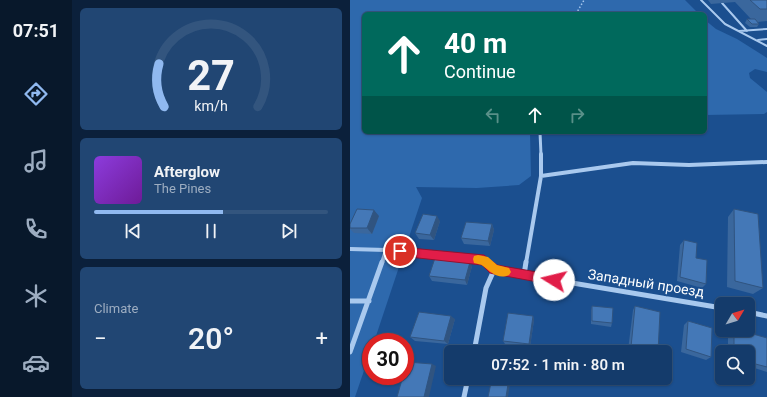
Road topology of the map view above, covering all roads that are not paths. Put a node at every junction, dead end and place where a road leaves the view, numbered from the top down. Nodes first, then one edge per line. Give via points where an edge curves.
1 (701, 0) edge
2 (722, 3) dead end
3 (767, 29) edge
4 (739, 31) junction
5 (746, 31) junction
6 (767, 39) edge
7 (756, 40) junction
8 (767, 46) edge
9 (540, 134) edge
10 (767, 162) edge
11 (541, 176) junction
12 (350, 249) edge
13 (386, 250) junction
14 (494, 270) junction
15 (524, 275) junction
16 (350, 301) edge
17 (369, 301) junction
18 (715, 307) edge
19 (755, 313) edge
20 (767, 316) edge
21 (475, 345) edge
22 (350, 352) edge
23 (467, 385) edge
24 (464, 397) edge

1 - 4 lane via 720,20
2 - 5 lane
3 - 5 lane
4 - 5 lane
4 - 7 lane
6 - 7 lane
7 - 8 lane
9 - 11 street
10 - 11 street via 690,165 633,162
11 - 15 street
12 - 13 street
13 - 14 street via 484,260
13 - 17 street
14 - 15 street, Западный проезд
14 - 21 street via 486,288
15 - 18 street, Западный проезд
16 - 17 street
17 - 22 street
19 - 20 street
23 - 24 street

